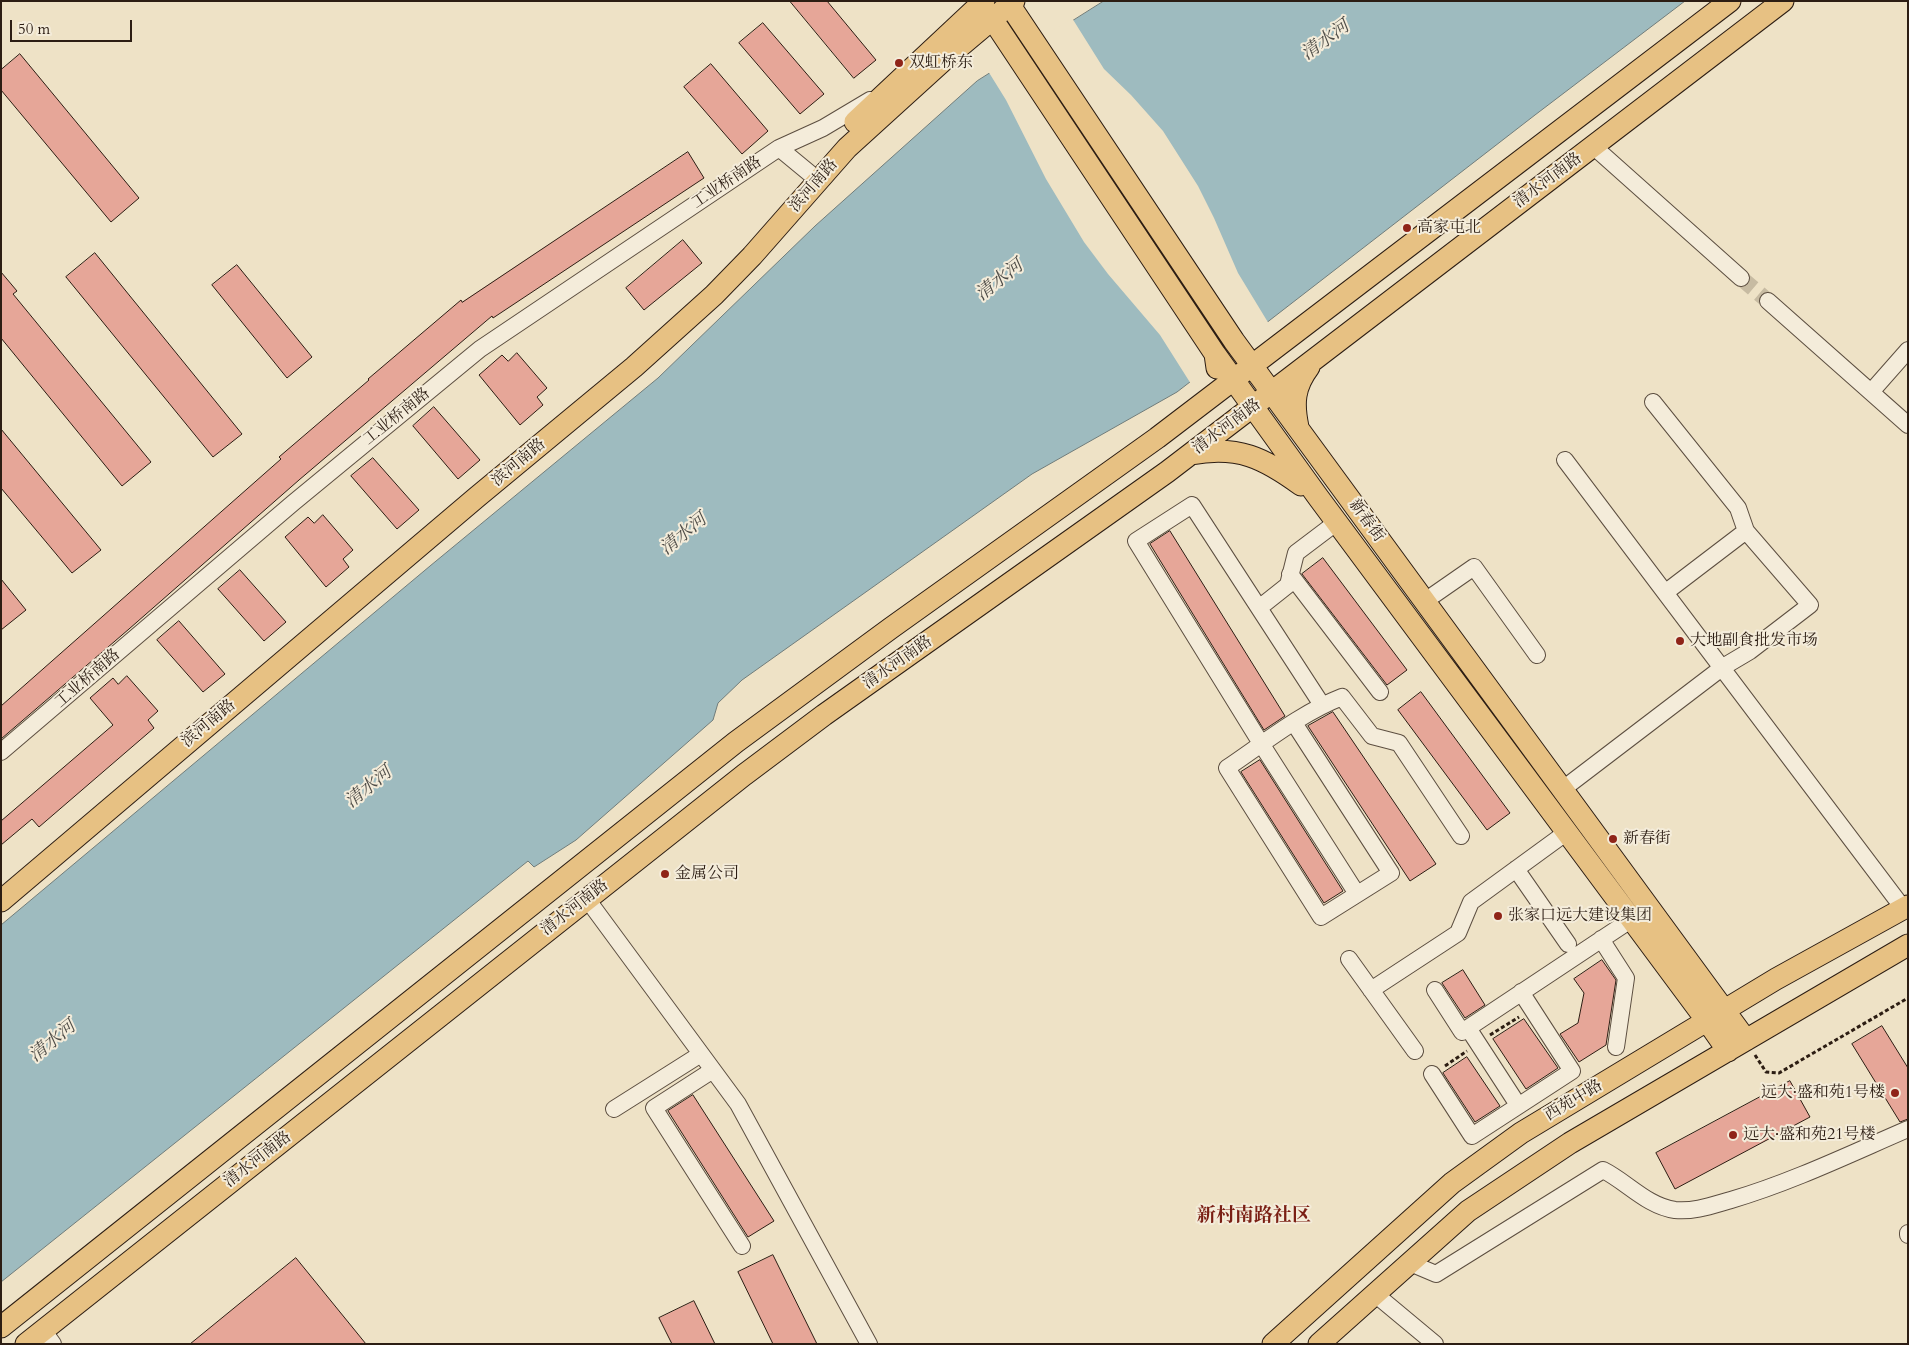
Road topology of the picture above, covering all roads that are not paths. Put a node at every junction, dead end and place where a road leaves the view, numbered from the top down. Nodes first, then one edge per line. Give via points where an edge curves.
1 (1730, 1) edge
2 (1783, 1) edge
3 (1010, 2) edge
4 (983, 7) edge
5 (891, 87) junction
6 (1594, 146) junction
7 (779, 148) junction
8 (814, 177) junction
9 (1741, 278) tunnel mouth
10 (1768, 301) tunnel mouth
11 (1234, 341) junction
12 (1277, 346) junction
13 (1908, 350) edge
14 (1214, 354) junction
15 (1314, 360) junction
16 (1252, 365) junction
17 (1233, 380) junction
18 (1272, 392) junction
19 (1871, 392) junction
20 (1206, 401) junction
21 (1653, 402) dead end
22 (1252, 407) junction
23 (1908, 425) edge
24 (1298, 428) junction
25 (1191, 454) junction
26 (1565, 460) dead end
27 (1318, 497) junction
28 (1337, 522) junction
29 (1746, 531) junction
30 (1290, 574) junction
31 (1666, 592) junction
32 (1425, 601) junction
33 (1259, 608) junction
34 (1537, 655) dead end
35 (1723, 667) junction
36 (1380, 692) dead end
37 (1322, 705) junction
38 (1294, 723) junction
39 (1262, 745) junction
40 (1, 752) edge
41 (1563, 789) junction
42 (1567, 832) junction
43 (1461, 836) dead end
44 (1516, 869) junction
45 (1, 886) edge
46 (1357, 894) junction
47 (587, 899) junction
48 (1, 901) edge
49 (1906, 907) edge
50 (1632, 919) junction
51 (1601, 940) junction
52 (1568, 944) dead end
53 (1908, 946) edge
54 (1349, 960) dead end
55 (1371, 990) junction
56 (1435, 990) dead end
57 (1521, 992) junction
58 (1716, 1016) junction
59 (1468, 1028) junction
60 (1737, 1046) junction
61 (1616, 1047) dead end
62 (1415, 1052) dead end
63 (701, 1054) junction
64 (713, 1070) junction
65 (1432, 1074) dead end
66 (1518, 1105) junction
67 (614, 1109) dead end
68 (1908, 1129) edge
69 (742, 1246) dead end
70 (1410, 1263) junction
71 (1375, 1294) junction
72 (1, 1327) edge
73 (48, 1337) edge
74 (26, 1344) edge
75 (868, 1344) edge
76 (1273, 1344) edge
77 (1319, 1344) edge
78 (1435, 1344) edge

1 - 12 main road, 清水河南路
2 - 6 main road, 清水河南路
3 - 4 main road, 滨河南路
3 - 11 main road, 新春街
4 - 5 main road, 滨河南路
4 - 8 main road, 滨河南路 via 945,59
4 - 14 main road, 新春街
5 - 7 street via 822,128
5 - 8 main road, 滨河南路 via 833,143
6 - 9 street
6 - 15 main road, 清水河南路
7 - 8 street, 工业桥南路
7 - 40 street, 工业桥南路 via 480,349 293,503
8 - 45 main road, 滨河南路 via 676,316
8 - 48 main road, 滨河南路 via 752,256 634,367
10 - 19 street
11 - 12 main road via 1263,350
11 - 16 main road, 新春街
12 - 16 main road, 清水河南路
13 - 19 street
14 - 17 main road, 新春街
14 - 20 main road via 1218,380
15 - 18 main road, 清水河南路
15 - 24 main road via 1302,376 1297,390 1294,405
16 - 17 main road, 清水河南路
16 - 18 main road, 新春街
17 - 20 main road, 清水河南路
17 - 22 main road, 新春街
18 - 22 main road, 清水河南路
18 - 24 main road, 新春街
19 - 23 street
20 - 72 main road, 清水河南路 via 736,742
21 - 29 street via 1738,508
22 - 25 main road, 清水河南路
22 - 27 main road, 新春街
24 - 32 main road, 新春街
25 - 27 main road via 1213,450 1254,457 1279,469
25 - 47 main road, 清水河南路 via 744,774
26 - 31 street
27 - 28 main road, 新春街
28 - 30 street via 1296,553
28 - 42 main road, 新春街
29 - 31 street
29 - 35 street via 1810,605 1750,651
30 - 33 street via 1288,585
30 - 36 street
31 - 35 street
32 - 34 street via 1474,567
32 - 41 main road, 新春街
33 - 37 street
33 - 39 street via 1192,505 1136,541
35 - 41 street
35 - 49 street
37 - 38 street
37 - 43 street via 1342,697 1372,736 1399,743
38 - 39 street
38 - 46 street via 1391,873
39 - 46 street
39 - 46 street via 1227,768 1322,917
41 - 58 main road, 新春街
42 - 44 street
42 - 50 main road, 新春街
44 - 52 street
44 - 55 street via 1471,902 1458,933
47 - 63 street
47 - 73 main road, 清水河南路
49 - 58 main road, 西苑中路
50 - 51 street
50 - 58 main road, 新春街
51 - 57 street
51 - 61 street via 1626,978
53 - 60 main road
54 - 55 street
55 - 62 street
56 - 59 street via 1462,1032
57 - 59 street
57 - 66 street via 1572,1070
58 - 60 main road, 新春街
58 - 76 main road, 西苑中路 via 1521,1133 1452,1183
59 - 66 street
60 - 70 main road via 1518,1177 1468,1211
63 - 64 street
63 - 67 street
64 - 69 street via 654,1108
64 - 75 street via 738,1104
65 - 66 street via 1472,1136
68 - 70 street via 1813,1171 1748,1195 1692,1210 1657,1205 1603,1170 1436,1274
70 - 71 main road
71 - 77 main road
71 - 78 street
73 - 74 main road, 清水河南路

